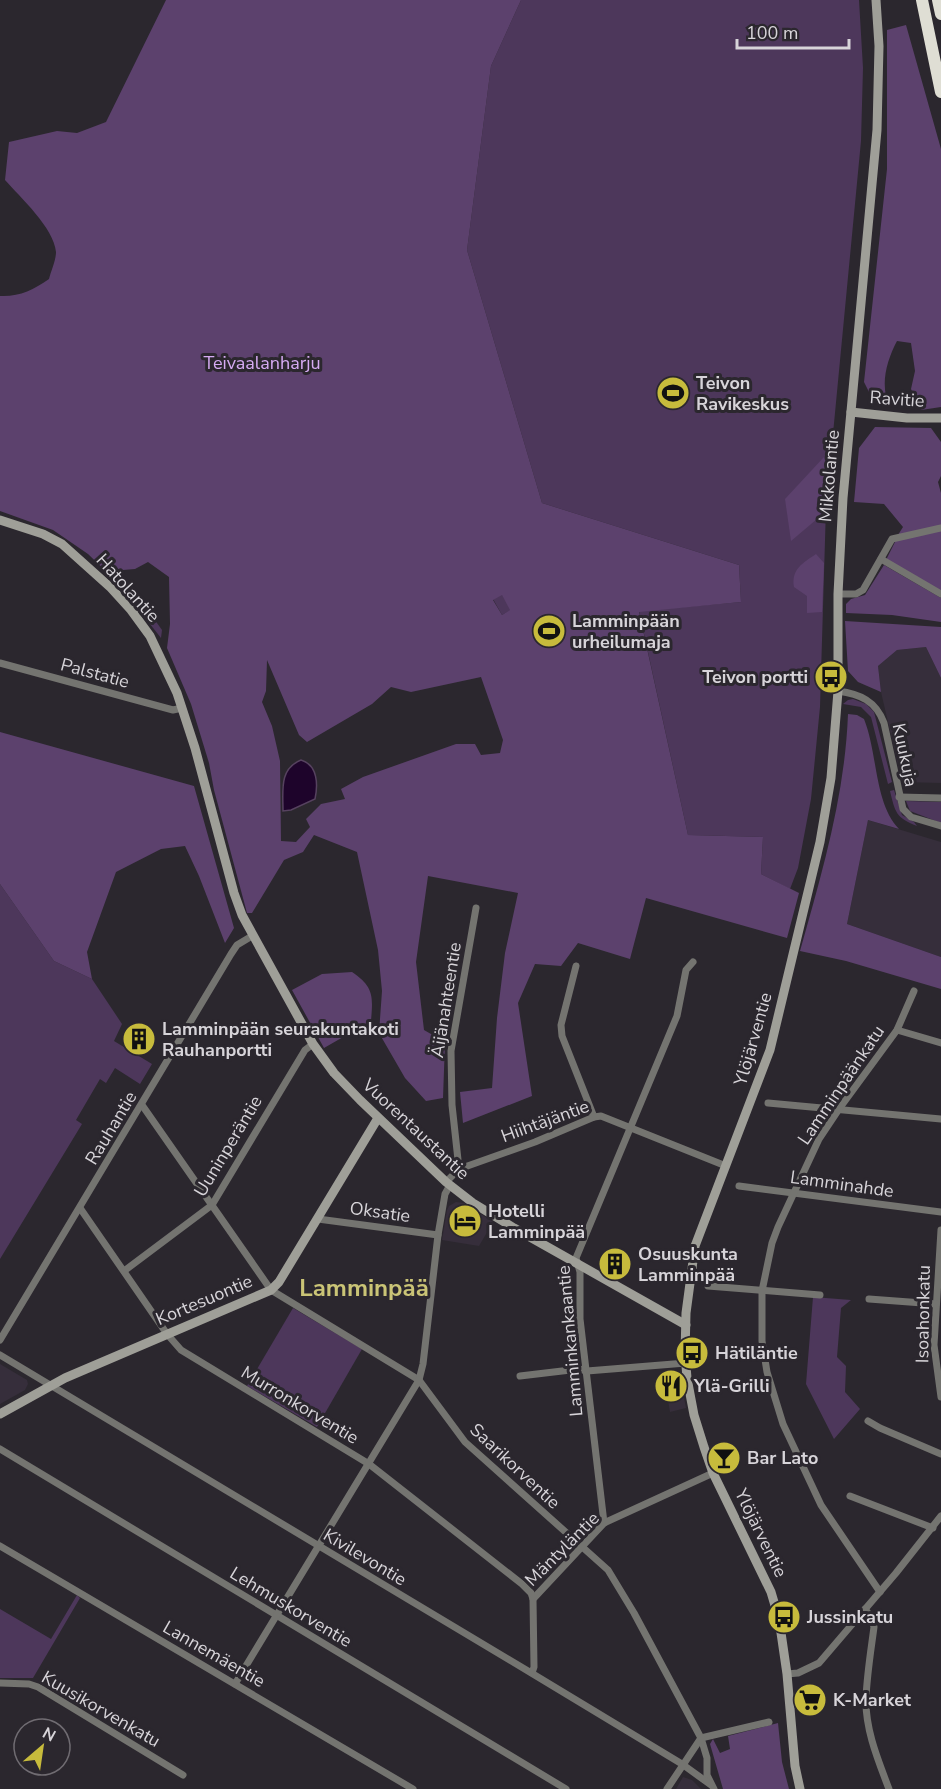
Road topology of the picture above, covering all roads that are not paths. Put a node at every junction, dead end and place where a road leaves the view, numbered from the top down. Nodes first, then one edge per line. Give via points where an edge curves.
1 (876, 0) edge
2 (922, 0) edge
3 (938, 0) edge
4 (941, 14) edge
5 (941, 92) edge
6 (851, 412) junction
7 (941, 418) edge
8 (0, 520) edge
9 (941, 528) edge
10 (881, 560) junction
11 (838, 594) junction
12 (941, 594) edge
13 (0, 663) edge
14 (838, 691) junction
15 (182, 708) junction
16 (207, 791) joint
17 (899, 797) junction
18 (941, 798) edge
19 (941, 826) edge
20 (476, 908) dead end
21 (252, 936) junction
22 (792, 952) joint
23 (693, 962) dead end
24 (576, 966) dead end
25 (914, 991) dead end
26 (897, 1029) junction
27 (941, 1043) edge
28 (313, 1044) junction
29 (768, 1103) dead end
30 (142, 1105) junction
31 (839, 1108) junction
32 (594, 1117) junction
33 (378, 1118) junction
34 (941, 1119) edge
35 (630, 1128) junction
36 (726, 1166) junction
37 (459, 1169) junction
38 (448, 1184) junction
39 (739, 1186) dead end
40 (793, 1192) junction
41 (212, 1205) junction
42 (80, 1208) junction
43 (941, 1212) edge
44 (318, 1219) junction
45 (941, 1230) edge
46 (438, 1235) junction
47 (577, 1264) junction
48 (124, 1271) junction
49 (708, 1286) dead end
50 (271, 1290) junction
51 (762, 1291) junction
52 (820, 1295) dead end
53 (869, 1299) dead end
54 (936, 1304) junction
55 (686, 1325) junction
56 (167, 1334) junction
57 (0, 1340) edge
58 (0, 1355) edge
59 (686, 1364) junction
60 (587, 1371) junction
61 (520, 1376) dead end
62 (419, 1380) junction
63 (50, 1385) junction
64 (941, 1397) edge
65 (0, 1414) edge
66 (868, 1421) dead end
67 (0, 1449) edge
68 (941, 1454) edge
69 (369, 1464) junction
70 (713, 1473) junction
71 (850, 1496) dead end
72 (941, 1516) edge
73 (604, 1523) junction
74 (933, 1528) junction
75 (0, 1546) edge
76 (317, 1546) junction
77 (582, 1546) junction
78 (880, 1592) junction
79 (533, 1599) junction
80 (865, 1609) junction
81 (277, 1616) junction
82 (532, 1673) junction
83 (786, 1674) junction
84 (0, 1683) edge
85 (235, 1684) junction
86 (769, 1722) dead end
87 (701, 1738) junction
88 (682, 1764) junction
89 (183, 1775) dead end
90 (713, 1788) edge
91 (413, 1789) edge
92 (566, 1789) edge
93 (666, 1789) edge
94 (800, 1789) edge
95 (889, 1789) edge

1 - 6 main road, Mikkolantie via 877,130
2 - 5 highway
3 - 4 highway
6 - 7 main road, Ravitie
6 - 11 main road, Mikkolantie
8 - 15 main road, Hatolantie via 56,540 111,588 150,636
9 - 10 street via 892,539
10 - 11 street via 861,592
10 - 12 street
11 - 14 main road, Mikkolantie
13 - 15 street, Palstatie via 173,710
14 - 17 street, Kuukuja via 862,697 878,710
14 - 22 main road, Mikkolantie via 828,801
15 - 16 main road, Hatolantie
16 - 21 main road, Vuorentaustantie via 234,893
17 - 18 street
17 - 19 street, Kuukuja via 908,815
20 - 37 street, Äijänahteentie via 451,1051
21 - 28 main road, Vuorentaustantie
21 - 30 street, Rauhantie via 231,954
22 - 36 main road, Ylöjärventie via 770,1050
23 - 35 street, Lamminkankaantie via 686,970 677,1016
24 - 32 street via 561,1025 562,1036
25 - 26 street, Lamminpäänkatu
26 - 27 street
26 - 31 street, Lamminpäänkatu
28 - 33 main road, Vuorentaustantie via 345,1086
28 - 41 street, Uuninperäntie via 305,1050
29 - 31 street
30 - 41 street, Saarikorventie
30 - 42 street, Rauhantie
31 - 34 street
31 - 40 street, Lamminpäänkatu
32 - 35 street, Hiihtäjäntie via 601,1116
32 - 37 street, Hiihtäjäntie
33 - 38 main road, Vuorentaustantie
33 - 44 main road, Kortesuontie
35 - 36 street, Hiihtäjäntie
35 - 47 street, Lamminkankaantie via 576,1258
36 - 55 main road, Ylöjärventie via 695,1246
37 - 38 street, Hiihtäjäntie
38 - 46 street
38 - 47 main road, Vuorentaustantie
39 - 40 street, Lamminahde
40 - 43 street, Lamminahde
40 - 51 street, Lamminpäänkatu via 772,1243
41 - 48 street, Uuninperäntie
41 - 50 street, Saarikorventie
42 - 48 street, Murronkorventie
42 - 57 street, Rauhantie
44 - 46 street, Oksatie
44 - 50 main road, Kortesuontie
45 - 54 street, Isoahonkatu
46 - 62 street
47 - 55 main road, Vuorentaustantie
47 - 60 street, Lamminkankaantie
48 - 56 street, Murronkorventie
49 - 51 street
50 - 56 main road, Kortesuontie
50 - 62 street, Saarikorventie
51 - 52 street
51 - 78 street, Lamminpäänkatu via 766,1372 783,1424 820,1505
53 - 54 street
54 - 64 street, Isoahonkatu via 934,1345
55 - 59 main road, Ylöjärventie
56 - 63 main road, Kortesuontie
56 - 69 street, Murronkorventie via 188,1356
58 - 63 street, Kivilevontie
59 - 60 street
59 - 70 main road, Ylöjärventie via 694,1415
60 - 61 street
60 - 73 street, Lamminkankaantie
62 - 69 street
62 - 77 street, Saarikorventie via 465,1442
63 - 65 main road, Kortesuontie
63 - 76 street, Kivilevontie
66 - 68 street
67 - 81 street, Lehmuskorventie
69 - 76 street
69 - 79 street, Murronkorventie via 522,1584
70 - 73 street, Mäntyläntie
70 - 83 main road, Ylöjärventie via 776,1605
71 - 74 street
72 - 74 street
73 - 77 street, Mäntyläntie
74 - 78 street
75 - 85 street, Lannemäentie
76 - 81 street
76 - 82 street, Kivilevontie
77 - 79 street, Mäntyläntie
77 - 87 street, Saarikorventie via 608,1570
78 - 80 street
79 - 82 street, Mäntyläntie
80 - 83 street via 817,1664
80 - 95 street via 874,1627 866,1699 868,1725
81 - 85 street
81 - 92 street, Lehmuskorventie
82 - 88 street, Kivilevontie
83 - 94 main road, Ylöjärventie
84 - 89 street, Kuusikorvenkatu via 38,1686
85 - 91 street, Lannemäentie
86 - 87 street
87 - 88 street
87 - 90 street, Saarikorventie
88 - 90 street, Kivilevontie
88 - 93 street

